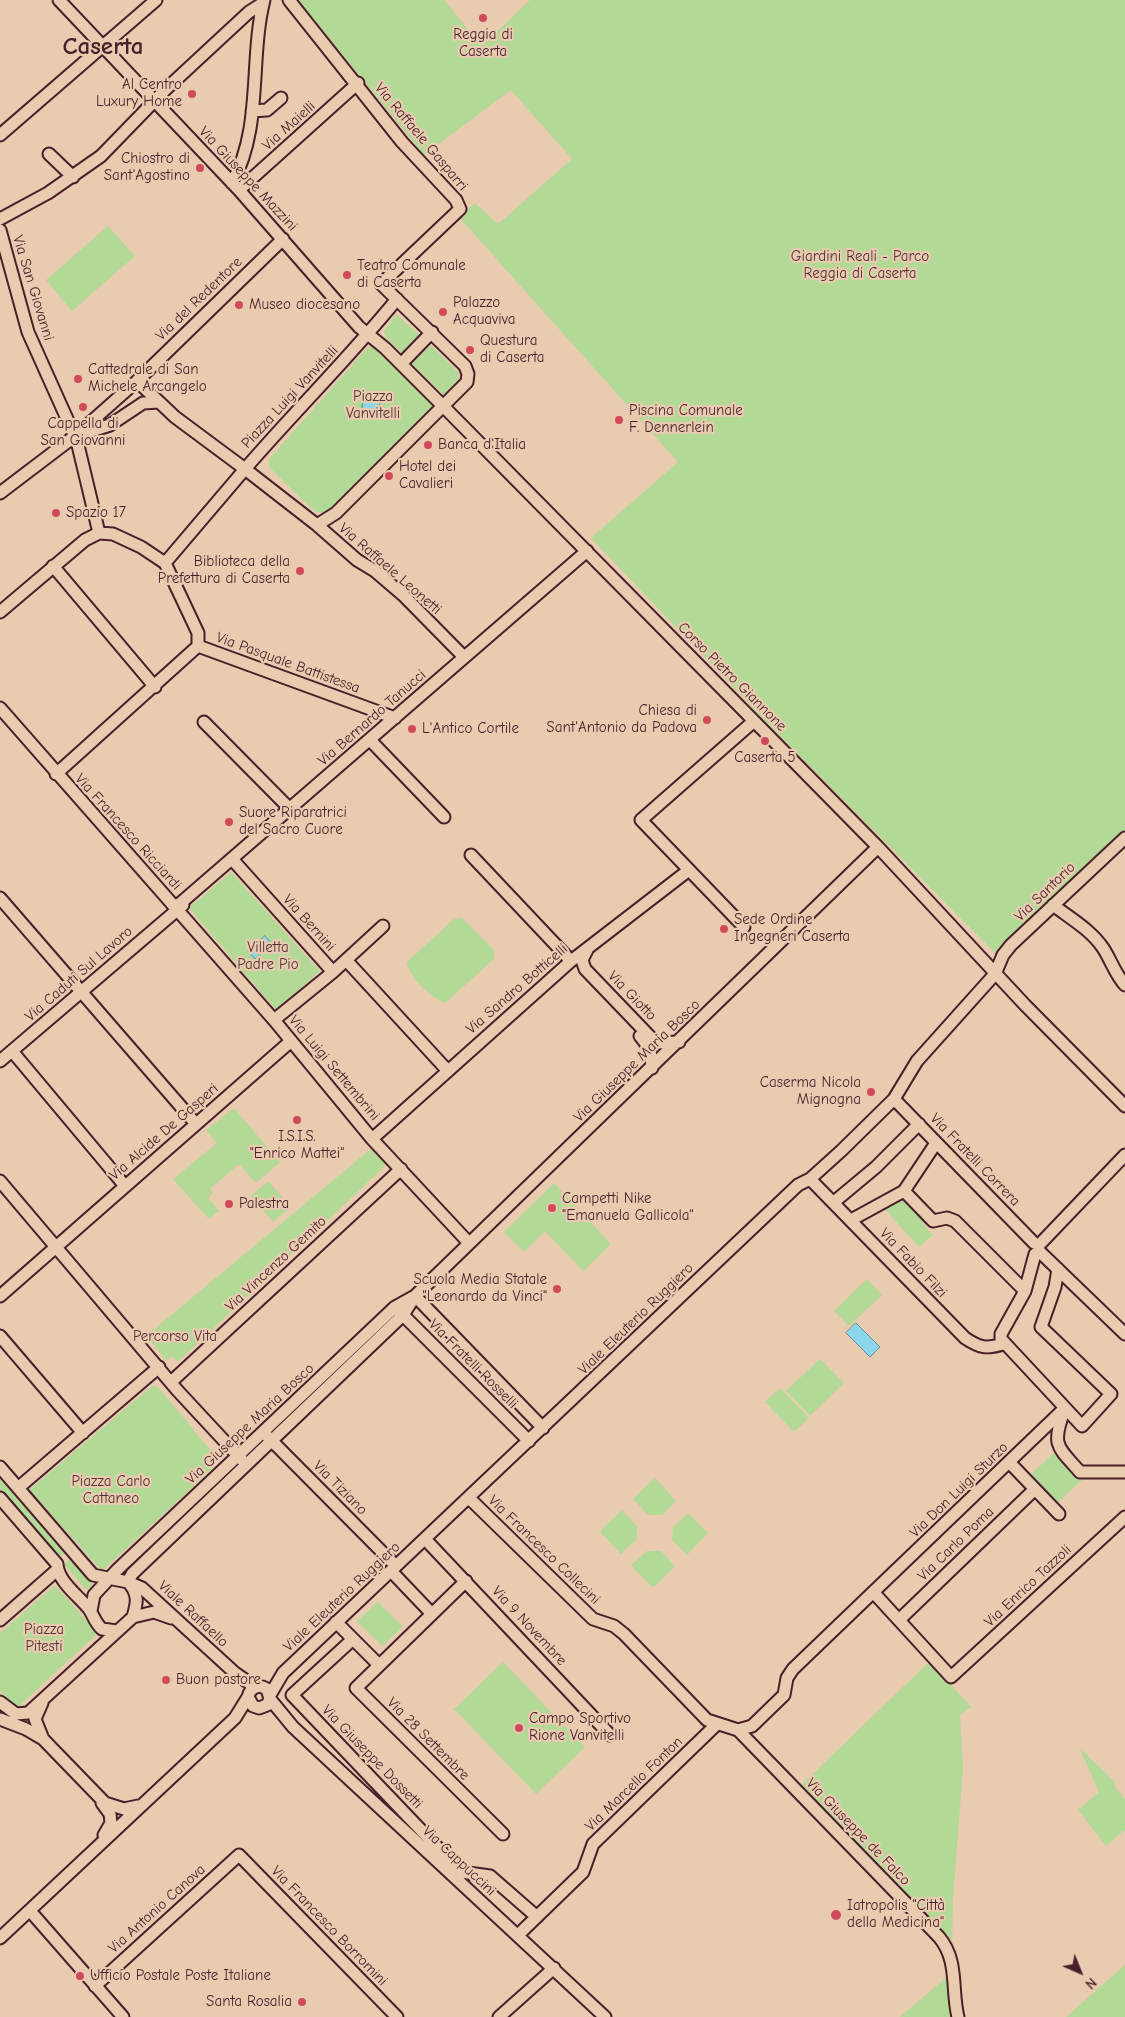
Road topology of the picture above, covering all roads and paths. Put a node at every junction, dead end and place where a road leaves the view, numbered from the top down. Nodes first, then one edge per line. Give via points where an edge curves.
1 (59, 0) edge
2 (156, 0) edge
3 (289, 0) edge
4 (263, 2) edge
5 (259, 38) junction
6 (103, 46) junction
7 (269, 49) dead end
8 (358, 83) junction
9 (281, 98) dead end
10 (150, 105) junction
11 (252, 111) junction
12 (0, 135) edge
13 (49, 154) dead end
14 (72, 177) junction
15 (235, 186) junction
16 (0, 220) edge
17 (0, 234) edge
18 (283, 239) junction
19 (397, 299) junction
20 (432, 332) junction
21 (366, 336) junction
22 (401, 364) junction
23 (137, 381) junction
24 (156, 400) junction
25 (443, 406) junction
26 (75, 436) junction
27 (245, 469) junction
28 (0, 493) edge
29 (318, 525) junction
30 (99, 533) junction
31 (587, 551) junction
32 (165, 563) junction
33 (53, 566) junction
34 (0, 612) edge
35 (198, 646) junction
36 (464, 657) junction
37 (155, 686) junction
38 (0, 708) edge
39 (395, 718) junction
40 (754, 721) junction
41 (204, 722) dead end
42 (370, 740) junction
43 (56, 774) junction
44 (290, 809) junction
45 (444, 817) dead end
46 (1125, 838) edge
47 (878, 847) junction
48 (471, 855) dead end
49 (233, 860) junction
50 (689, 870) junction
51 (0, 898) edge
52 (1053, 905) junction
53 (177, 908) junction
54 (383, 926) dead end
55 (744, 927) dead end
56 (588, 948) junction
57 (346, 960) junction
58 (568, 964) junction
59 (333, 972) junction
60 (995, 974) junction
61 (1125, 985) edge
62 (80, 992) junction
63 (274, 1020) junction
64 (291, 1041) junction
65 (679, 1042) junction
66 (12, 1051) junction
67 (0, 1061) edge
68 (652, 1068) junction
69 (445, 1069) junction
70 (894, 1099) junction
71 (1125, 1106) edge
72 (196, 1124) junction
73 (919, 1124) junction
74 (370, 1136) junction
75 (936, 1143) junction
76 (1125, 1155) edge
77 (401, 1169) junction
78 (810, 1179) junction
79 (0, 1181) edge
80 (125, 1186) junction
81 (904, 1191) junction
82 (834, 1202) junction
83 (851, 1220) junction
84 (469, 1243) junction
85 (56, 1246) junction
86 (1037, 1248) junction
87 (1058, 1269) junction
88 (1026, 1291) junction
89 (0, 1296) edge
90 (415, 1296) junction
91 (399, 1311) junction
92 (1125, 1334) edge
93 (0, 1336) edge
94 (1003, 1344) junction
95 (159, 1367) junction
96 (171, 1382) junction
97 (1065, 1408) junction
98 (543, 1428) junction
99 (262, 1432) junction
100 (83, 1433) junction
101 (271, 1441) junction
102 (529, 1441) junction
103 (238, 1455) junction
104 (1009, 1462) junction
105 (247, 1465) junction
106 (0, 1467) edge
107 (1125, 1472) edge
108 (18, 1488) junction
109 (1035, 1489) junction
110 (0, 1498) edge
111 (469, 1498) junction
112 (1058, 1514) dead end
113 (1125, 1517) edge
114 (425, 1539) junction
115 (72, 1551) junction
116 (57, 1567) junction
117 (393, 1569) junction
118 (109, 1579) junction
119 (466, 1581) junction
120 (128, 1582) junction
121 (874, 1593) junction
122 (90, 1611) junction
123 (432, 1614) junction
124 (133, 1617) junction
125 (0, 1620) edge
126 (899, 1620) junction
127 (336, 1622) junction
128 (184, 1625) junction
129 (117, 1631) junction
130 (353, 1639) junction
131 (379, 1665) junction
132 (283, 1673) junction
133 (253, 1691) junction
134 (45, 1697) junction
135 (0, 1702) edge
136 (266, 1702) junction
137 (234, 1718) junction
138 (0, 1719) edge
139 (717, 1724) junction
140 (738, 1730) junction
141 (610, 1735) dead end
142 (42, 1739) junction
143 (98, 1797) junction
144 (140, 1806) junction
145 (503, 1834) dead end
146 (99, 1845) junction
147 (239, 1855) joint
148 (31, 1912) junction
149 (537, 1917) junction
150 (518, 1935) junction
151 (1, 1936) edge
152 (554, 1968) junction
153 (95, 1986) junction
154 (123, 2017) edge
155 (397, 2017) edge
156 (499, 2017) edge
157 (605, 2017) edge
158 (958, 2017) edge

1 - 6 street, Via Giuseppe Mazzini
2 - 6 street
3 - 8 street, Via Raffaele Gasparri
4 - 5 street
4 - 10 street
5 - 7 street
5 - 11 street
6 - 10 street, Via Giuseppe Mazzini
6 - 12 street
8 - 15 street, Via Maielli
8 - 19 street, Via Raffaele Gasparri via 402,142 456,200 460,209 381,284
9 - 11 street via 267,110
10 - 14 street via 101,156
10 - 15 street, Via Giuseppe Mazzini
11 - 15 street via 244,158
13 - 14 street
14 - 16 street
15 - 18 street, Via Giuseppe Mazzini
17 - 26 street, Via San Giovanni via 28,332
18 - 21 street, Via Giuseppe Mazzini
18 - 23 street, Via del Redentore
19 - 20 street
19 - 21 street, Piazza Luigi Vanvitelli
20 - 22 street
20 - 25 street via 465,366 468,374 467,382
21 - 22 street
21 - 27 street, Piazza Luigi Vanvitelli
22 - 25 street
23 - 24 street
23 - 26 street, Via del Redentore
24 - 26 street via 143,403 110,425
24 - 27 street
25 - 29 street via 336,513
25 - 31 street, Corso Pietro Giannone
26 - 28 street, Via del Redentore
26 - 30 street, Via San Giovanni
27 - 29 street, Piazza Luigi Vanvitelli
27 - 32 street
29 - 36 street, Via Raffaele Leonetti via 403,595
30 - 32 street via 113,534
30 - 33 street via 84,540
31 - 36 street, Via Bernardo Tanucci
31 - 40 street, Corso Pietro Giannone
32 - 35 street via 198,633
33 - 34 street
33 - 37 street
35 - 37 street
35 - 39 street, Via Pasquale Battistessa
36 - 39 street, Via Bernardo Tanucci
37 - 43 street
38 - 43 street, Via Francesco Ricciardi
39 - 42 street, Via Bernardo Tanucci
40 - 47 street, Corso Pietro Giannone
40 - 50 street via 641,820
41 - 44 street
42 - 44 street, Via Bernardo Tanucci
42 - 45 street
43 - 53 street, Via Francesco Ricciardi
44 - 49 street, Via Bernardo Tanucci
46 - 52 street, Via Santorio
47 - 60 street, Corso Pietro Giannone
47 - 65 street, Via Giuseppe Maria Bosco
48 - 58 street, Via Giotto
49 - 53 street, Via Bernardo Tanucci
49 - 59 street, Via Bernini
50 - 55 street
50 - 56 street, Via Sandro Botticelli
51 - 62 street
52 - 60 street, Via Santorio via 1003,955
52 - 61 street via 1084,927 1102,947
53 - 62 street, Via Caduti Sul Lavoro
53 - 63 street, Via Luigi Settembrini
54 - 57 street
56 - 58 street, Via Sandro Botticelli
56 - 65 street, Via Giotto via 582,960 585,969 643,1030 656,1043
57 - 59 street, Via Bernini
57 - 69 street, Via Bernini
58 - 68 street, Via Giotto via 645,1042 650,1049
58 - 69 street, Via Sandro Botticelli
59 - 63 street
60 - 70 street, Viale Eleuterio Ruggiero via 917,1061
60 - 71 street, Corso Pietro Giannone
62 - 66 street, Via Caduti Sul Lavoro
62 - 72 street
63 - 64 street, Via Luigi Settembrini
64 - 72 street, Via Alcide De Gasperi
64 - 74 street, Via Luigi Settembrini
65 - 68 street, Via Giuseppe Maria Bosco
66 - 67 street, Via Caduti Sul Lavoro
66 - 80 street
68 - 84 street, Via Giuseppe Maria Bosco
69 - 74 street, Via Sandro Botticelli
70 - 73 street, Via Fratelli Correra
70 - 78 street, Viale Eleuterio Ruggiero
72 - 80 street, Via Alcide De Gasperi
73 - 75 street, Via Fratelli Correra
73 - 82 street via 876,1167
74 - 77 street, Via Luigi Settembrini
75 - 81 street
75 - 86 street, Via Fratelli Correra
76 - 86 street
77 - 84 street, Via Luigi Settembrini
77 - 96 street, Via Vincenzo Gemito
78 - 82 street, Via Fabio Filzi
78 - 98 street, Viale Eleuterio Ruggiero via 791,1192
79 - 85 street
80 - 85 street, Via Alcide De Gasperi
81 - 83 street
81 - 88 street via 933,1221 947,1218 955,1221
82 - 83 street, Via Fabio Filzi
83 - 94 street, Via Fabio Filzi via 965,1338 980,1348
84 - 90 street, Via Giuseppe Maria Bosco
85 - 89 street, Via Alcide De Gasperi
85 - 95 street
86 - 87 street, Via Fratelli Correra
86 - 88 street
87 - 92 street, Via Fratelli Correra
87 - 97 street via 1041,1327 1111,1394 1082,1426
88 - 94 street via 1001,1334
90 - 91 street, Via Giuseppe Maria Bosco
90 - 98 street, Via Fratelli Rosselli
91 - 99 street, Via Giuseppe Maria Bosco
91 - 101 street, Via Giuseppe Maria Bosco
91 - 102 street, Via Fratelli Rosselli
93 - 100 street
94 - 97 street
95 - 96 street
95 - 100 street
96 - 103 street
97 - 104 street, Via Don Luigi Sturzo
97 - 107 street via 1057,1431 1059,1449 1080,1472
98 - 102 street, Viale Eleuterio Ruggiero
99 - 101 street, Via Tiziano
99 - 103 street, Via Giuseppe Maria Bosco
100 - 108 street
101 - 105 street, Via Giuseppe Maria Bosco
101 - 117 street, Via Tiziano
102 - 111 street, Viale Eleuterio Ruggiero
103 - 105 street
103 - 118 street, Via Giuseppe Maria Bosco
104 - 109 street
104 - 121 street, Via Don Luigi Sturzo
105 - 120 street, Via Giuseppe Maria Bosco via 132,1574
106 - 108 street
108 - 115 street
109 - 112 street
109 - 126 street, Via Carlo Poma
110 - 116 street
111 - 114 street, Viale Eleuterio Ruggiero
111 - 139 street, Via Francesco Collecini via 592,1619 614,1626 707,1720
113 - 126 street, Via Enrico Tazzoli via 952,1677
114 - 117 street, Viale Eleuterio Ruggiero
114 - 119 street, Via 9 Novembre
115 - 116 street
115 - 118 street via 94,1575
116 - 122 street via 62,1578
116 - 125 street
117 - 123 street, Via Tiziano
117 - 127 street, Viale Eleuterio Ruggiero
118 - 120 street
118 - 122 street via 94,1595
119 - 123 street
119 - 141 street, Via 9 Novembre
120 - 124 street via 137,1597
120 - 128 street, Viale Raffaello via 142,1588
121 - 126 street
121 - 140 street, Via Don Luigi Sturzo via 794,1669 787,1678 784,1695 752,1726
122 - 129 street via 102,1630
123 - 131 street
124 - 128 street via 154,1612 165,1614
124 - 129 street
127 - 130 street
127 - 132 street, Viale Eleuterio Ruggiero
128 - 133 street, Viale Raffaello
129 - 134 street
130 - 131 street
130 - 149 street, Via Giuseppe Dossetti via 292,1695 461,1872 490,1876
131 - 145 street, Via 28 Settembre via 356,1688
132 - 133 street, Viale Eleuterio Ruggiero
132 - 136 street, Viale Eleuterio Ruggiero
133 - 136 street via 264,1688
133 - 136 street via 253,1706
133 - 137 street, Viale Eleuterio Ruggiero
134 - 135 street via 28,1713 21,1715 10,1712
134 - 142 street via 35,1719
136 - 137 street, Viale Eleuterio Ruggiero
136 - 150 street, Via Cappuccini
137 - 144 street, Viale Eleuterio Ruggiero
138 - 142 street
139 - 140 street, Via Francesco Collecini
139 - 149 street, Via Marcello Fonton via 593,1844 583,1872
140 - 158 street, Via Giuseppe de Falco via 945,1944 954,1966
142 - 143 street
143 - 144 street via 114,1808 124,1810
143 - 146 street via 110,1814 111,1822
144 - 146 street, Viale Eleuterio Ruggiero
146 - 148 street, Viale Eleuterio Ruggiero
147 - 153 street, Via Antonio Canova
147 - 155 street, Via Francesco Borromini
148 - 151 street, Viale Eleuterio Ruggiero
148 - 153 street
149 - 150 street, Via Marcello Fonton
150 - 152 street, Via Cappuccini
152 - 156 street
152 - 157 street, Via Cappuccini
153 - 154 street

